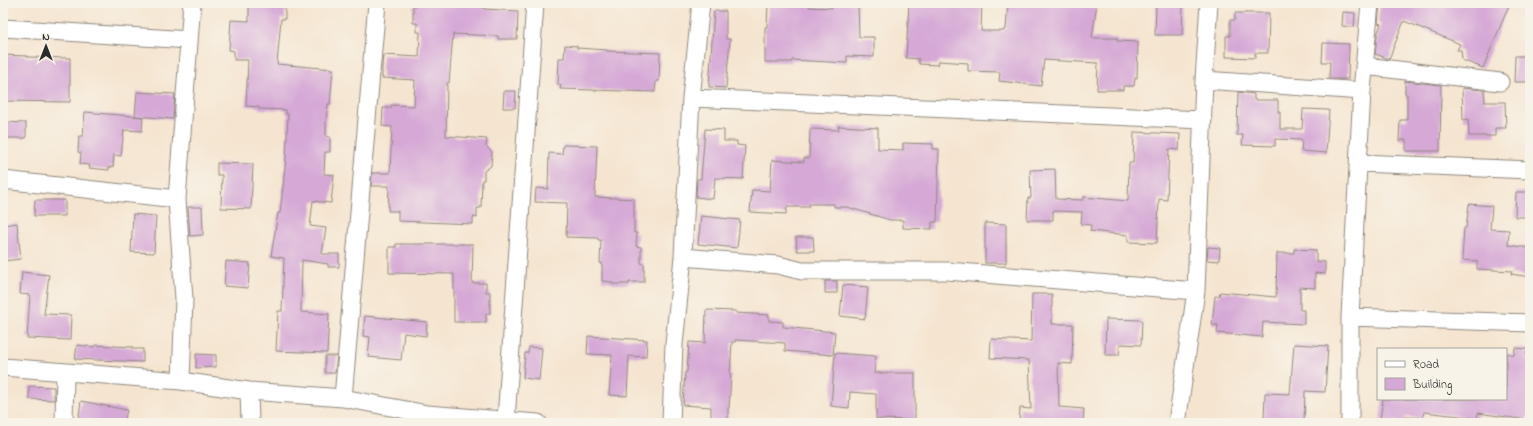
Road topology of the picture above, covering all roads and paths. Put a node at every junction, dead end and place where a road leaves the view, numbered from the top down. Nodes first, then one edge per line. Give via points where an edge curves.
1 (192, 3) edge
2 (377, 3) edge
3 (535, 3) edge
4 (702, 3) edge
5 (1209, 3) edge
6 (1370, 3) edge
7 (3, 28) edge
8 (189, 40) junction
9 (1364, 66) junction
10 (1204, 80) junction
11 (1500, 82) dead end
12 (1362, 91) junction
13 (691, 98) junction
14 (1203, 120) junction
15 (1359, 163) junction
16 (1530, 170) edge
17 (3, 180) edge
18 (177, 199) junction
19 (683, 257) junction
20 (1196, 291) junction
21 (1350, 317) junction
22 (1530, 324) edge
23 (3, 367) edge
24 (65, 373) junction
25 (181, 381) junction
26 (249, 391) junction
27 (344, 398) junction
28 (427, 418) edge
29 (506, 420) junction
30 (64, 423) edge
31 (250, 423) edge
32 (538, 423) edge
33 (671, 423) edge
34 (1177, 423) edge
35 (1350, 423) edge

1 - 8 street
2 - 27 street
3 - 29 street
4 - 13 street
5 - 10 street
6 - 9 street
7 - 8 street
8 - 18 street
9 - 11 street
9 - 12 street
10 - 12 street
10 - 14 street
12 - 15 street
13 - 14 street
13 - 19 street
14 - 20 street
15 - 16 street
15 - 21 street
17 - 18 street
18 - 25 street via 184,298
19 - 20 street via 778,265 802,271 947,271
19 - 33 street via 674,344
20 - 34 street
21 - 22 street
21 - 35 street
23 - 24 street
24 - 25 street
24 - 30 street
25 - 26 street
26 - 27 street
26 - 31 street
27 - 28 street
28 - 29 street
29 - 32 street

